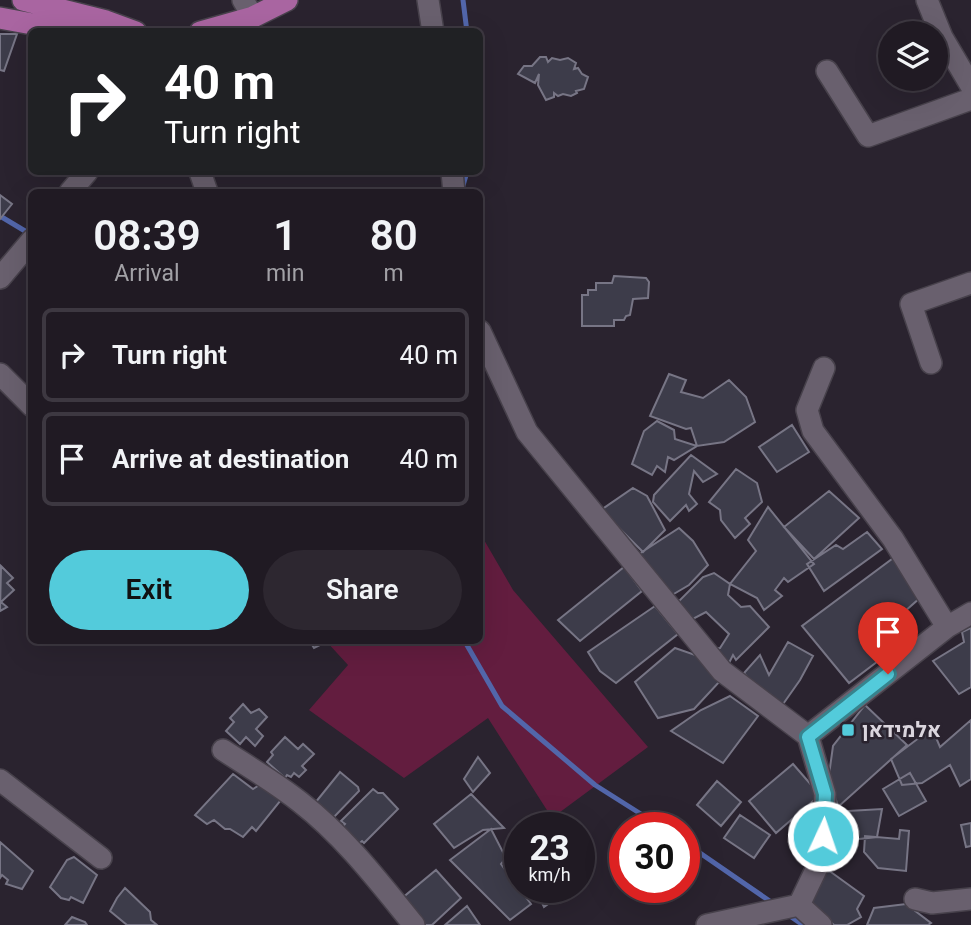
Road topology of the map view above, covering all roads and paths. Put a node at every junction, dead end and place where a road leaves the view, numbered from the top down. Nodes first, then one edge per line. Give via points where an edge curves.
1 (23, 0) edge
2 (287, 0) edge
3 (428, 0) edge
4 (927, 0) edge
5 (248, 9) edge
6 (0, 18) edge
7 (54, 28) edge
8 (125, 28) edge
9 (208, 28) edge
10 (239, 28) edge
11 (432, 28) edge
12 (827, 71) dead end
13 (971, 86) edge
14 (971, 99) edge
15 (84, 175) edge
16 (73, 189) edge
17 (28, 245) edge
18 (0, 278) edge
19 (971, 283) edge
20 (483, 337) edge
21 (931, 363) dead end
22 (824, 368) dead end
23 (0, 374) edge
24 (28, 401) edge
25 (971, 613) edge
26 (947, 627) junction
27 (808, 737) junction
28 (223, 750) dead end
29 (0, 780) edge
30 (101, 858) dead end
31 (915, 899) dead end
32 (971, 900) edge
33 (799, 905) junction
34 (414, 925) edge
35 (707, 925) edge
36 (821, 925) edge

1 - 8 main road
2 - 5 main road
3 - 11 street
4 - 13 street
5 - 9 main road
5 - 10 main road
6 - 7 main road
12 - 14 street via 868,136
15 - 16 street
17 - 18 street
19 - 21 street via 911,304
20 - 27 street via 535,442 722,671
22 - 26 street via 807,410 813,431 893,539
23 - 24 street
25 - 26 street
26 - 27 street
27 - 33 street via 825,794 822,857
28 - 34 street via 300,802 329,828
29 - 30 street
31 - 32 street via 932,903
33 - 35 street
33 - 36 street

